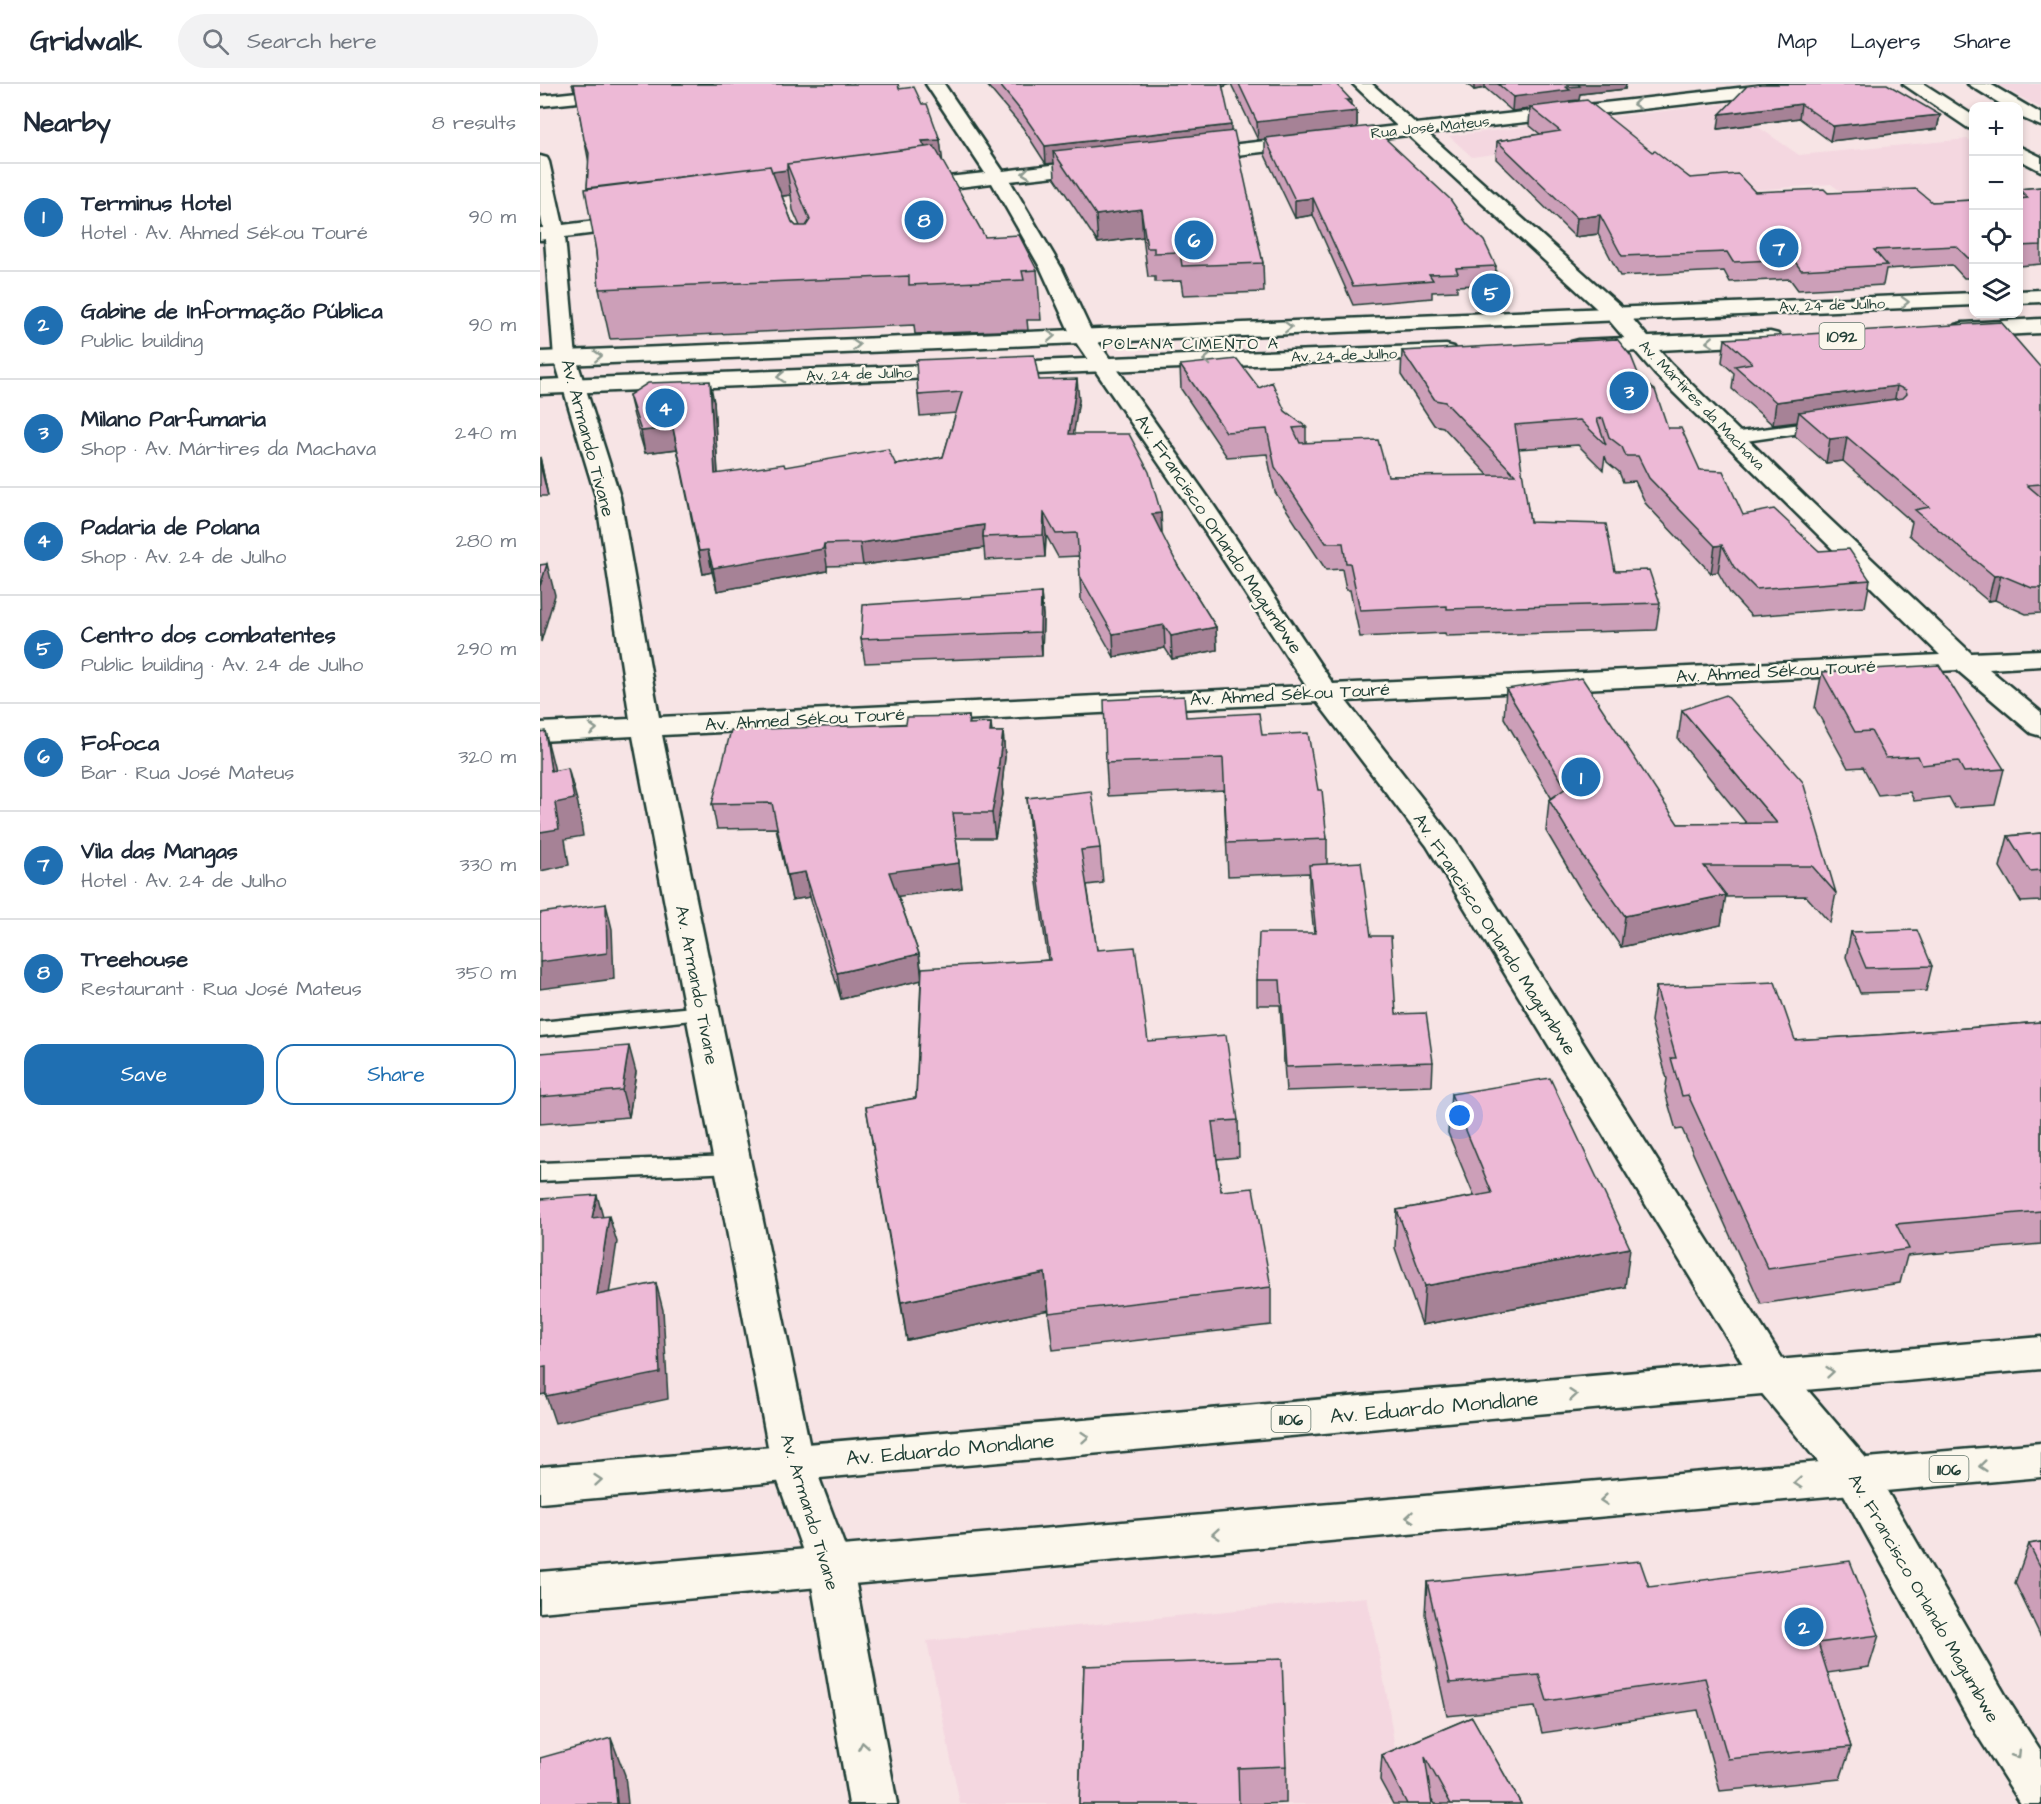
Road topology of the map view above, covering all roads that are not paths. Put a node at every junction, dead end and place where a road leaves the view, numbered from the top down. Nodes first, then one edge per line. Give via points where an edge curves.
1 (703, 84) edge
2 (935, 84) edge
3 (1362, 84) edge
4 (1821, 84) edge
5 (1977, 84) edge
6 (1983, 84) edge
7 (1917, 87) edge
8 (540, 101) edge
9 (2008, 102) edge
10 (2023, 110) edge
11 (2041, 118) edge
12 (1969, 120) edge
13 (1410, 129) junction
14 (2023, 154) edge
15 (1174, 156) edge
16 (540, 162) edge
17 (1115, 163) edge
18 (2041, 165) edge
19 (997, 177) junction
20 (895, 189) edge
21 (656, 219) edge
22 (547, 233) edge
23 (2041, 296) edge
24 (2023, 297) edge
25 (1969, 299) edge
26 (1616, 314) junction
27 (2041, 326) edge
28 (1947, 331) edge
29 (1083, 335) junction
30 (1795, 338) edge
31 (1643, 345) junction
32 (1559, 348) edge
33 (1463, 351) edge
34 (565, 358) junction
35 (540, 359) edge
36 (1103, 364) junction
37 (573, 386) junction
38 (540, 387) edge
39 (1835, 424) edge
40 (1732, 438) junction
41 (2041, 658) edge
42 (1964, 662) junction
43 (1324, 692) junction
44 (646, 726) junction
45 (2041, 727) edge
46 (540, 732) edge
47 (703, 1013) junction
48 (540, 1029) edge
49 (733, 1164) junction
50 (540, 1172) edge
51 (2041, 1353) edge
52 (1773, 1378) junction
53 (2041, 1460) edge
54 (792, 1462) junction
55 (1857, 1478) junction
56 (540, 1485) edge
57 (831, 1568) junction
58 (540, 1592) edge
59 (2041, 1792) edge
60 (873, 1804) edge

1 - 8 street
2 - 19 street, Av. Francisco Orlando Magumbwe
3 - 13 street, Av. Mártires da Machava
4 -> 13 street, Rua José Mateus
5 - 9 street
6 - 11 lane
7 - 12 street
10 - 11 street
13 - 15 street, Rua José Mateus
13 - 26 street, Av. Mártires da Machava
14 - 18 street
16 - 22 street, Av. Armando Tivane
17 -> 19 street
19 - 20 street
19 - 29 street, Av. Francisco Orlando Magumbwe via 1071,305
21 - 22 street
22 - 34 street, Av. Armando Tivane
23 - 24 street
26 -> 25 street, Av. 24 de Julho / 1092
29 -> 26 street, Av. 24 de Julho / 1092
26 - 31 street, Av. Mártires da Machava
27 - 28 street
34 -> 29 street, Av. 24 de Julho / 1092
29 - 36 street, Av. Francisco Orlando Magumbwe
30 -> 31 street, Av. 24 de Julho / 1092
31 - 32 street, Av. 24 de Julho / 1092
31 - 40 street, Av. Mártires da Machava
33 -> 36 street, Av. 24 de Julho
34 - 35 street, Av. 24 de Julho / 1092
34 - 37 street, Av. Armando Tivane
36 -> 37 street, Av. 24 de Julho
36 - 43 street, Av. Francisco Orlando Magumbwe
37 - 38 street, Av. 24 de Julho
37 - 44 street, Av. Armando Tivane via 608,497
39 - 40 lane
40 - 42 street, Av. Mártires da Machava
41 - 42 street, Av. Ahmed Sékou Touré
42 - 43 street, Av. Ahmed Sékou Touré
42 - 45 street, Av. Mártires da Machava
43 - 44 street, Av. Ahmed Sékou Touré
43 - 52 street, Av. Francisco Orlando Magumbwe via 1440,843
46 -> 44 street, Av. Ahmed Sékou Touré
44 - 47 street, Av. Armando Tivane
47 - 48 lane
47 - 49 street, Av. Armando Tivane
49 - 50 lane
49 - 54 street, Av. Armando Tivane
52 -> 51 street, Av. Eduardo Mondlane / 1106
54 -> 52 street, Av. Eduardo Mondlane / 1106
52 - 55 street, Av. Francisco Orlando Magumbwe
53 -> 55 street, 1106
56 -> 54 street, Av. Eduardo Mondlane / 1106
54 - 57 street, Av. Armando Tivane
55 -> 57 street, 1106
55 -> 59 street, Av. Francisco Orlando Magumbwe via 1993,1718
57 - 58 street, 1106
60 -> 57 street, Av. Armando Tivane

